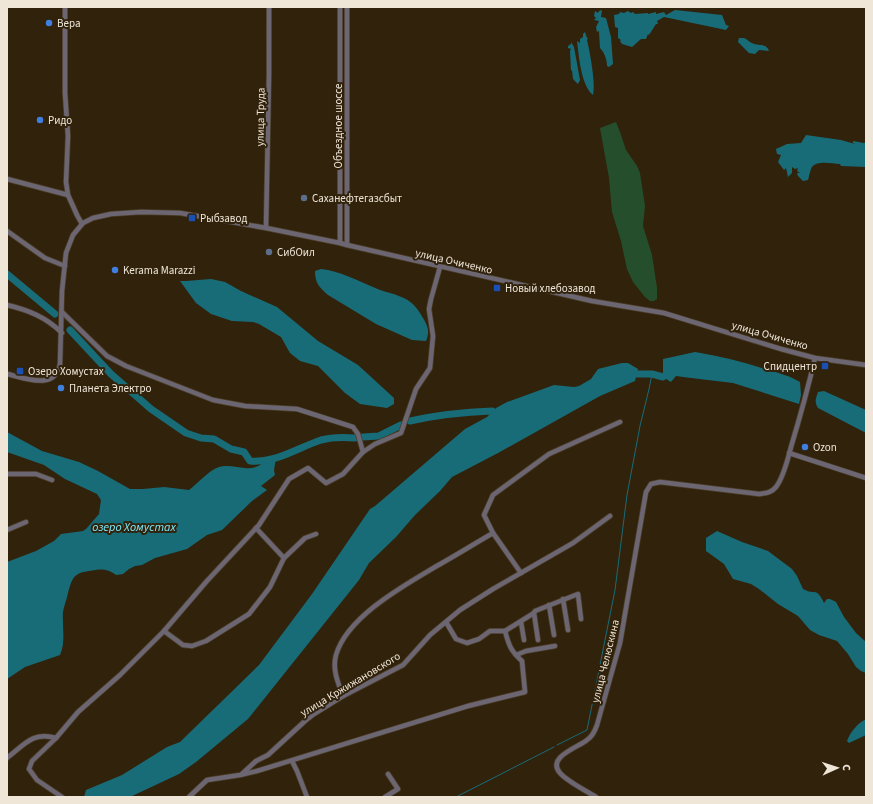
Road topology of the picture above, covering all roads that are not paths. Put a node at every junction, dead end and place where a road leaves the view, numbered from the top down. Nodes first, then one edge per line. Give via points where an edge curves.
1 (64, 7) edge
2 (269, 7) edge
3 (340, 7) edge
4 (347, 7) edge
5 (7, 179) edge
6 (68, 195) junction
7 (82, 224) junction
8 (266, 228) junction
9 (7, 231) edge
10 (340, 243) junction
11 (347, 246) junction
12 (65, 266) junction
13 (440, 267) junction
14 (7, 305) edge
15 (62, 312) junction
16 (62, 333) junction
17 (815, 358) junction
18 (866, 365) edge
19 (7, 374) edge
20 (620, 422) dead end
21 (363, 452) junction
22 (789, 453) junction
23 (7, 474) edge
24 (866, 478) edge
25 (52, 480) dead end
26 (610, 516) dead end
27 (26, 522) dead end
28 (256, 528) junction
29 (7, 530) edge
30 (493, 533) junction
31 (316, 534) dead end
32 (284, 558) junction
33 (521, 573) junction
34 (563, 599) junction
35 (549, 605) junction
36 (534, 613) junction
37 (581, 619) dead end
38 (446, 622) junction
39 (521, 622) junction
40 (568, 630) dead end
41 (164, 631) junction
42 (506, 631) junction
43 (554, 634) dead end
44 (524, 640) dead end
45 (538, 640) dead end
46 (555, 646) dead end
47 (516, 655) junction
48 (343, 696) junction
49 (56, 738) junction
50 (7, 758) edge
51 (292, 761) junction
52 (388, 774) dead end
53 (240, 775) junction
54 (62, 797) edge
55 (189, 797) edge
56 (307, 797) edge
57 (385, 797) edge
58 (596, 797) edge

1 - 6 street
2 - 8 street, улица Труда
3 - 10 street, Объездное шоссе
4 - 11 street, Объездное шоссе
5 - 6 street
6 - 7 street
7 - 8 street, улица Очиченко via 100,215 162,212 202,216
7 - 12 street, улица Очиченко via 68,244
8 - 10 street, улица Очиченко
9 - 12 street via 45,258
10 - 11 street, улица Очиченко
11 - 13 street, улица Очиченко
12 - 15 street, улица Очиченко
13 - 17 street, улица Очиченко via 592,301 664,313
13 - 21 street via 429,309 433,336 430,368 416,389 401,433
14 - 16 street via 28,310 42,317 54,324
15 - 16 street, улица Очиченко
15 - 21 street via 107,356 126,366 213,400 244,406 297,409 353,427 358,434
16 - 19 street, улица Очиченко via 59,368 53,378 40,381
17 - 18 street, улица Очиченко
17 - 22 street
20 - 30 street via 549,454 493,496 484,516
21 - 28 street via 343,474 326,483 308,468 289,479
22 - 24 street
22 - 58 street, улица Челюскина via 778,483 770,492 759,494 660,482 651,484 646,492 620,643 598,725 591,737 565,753 557,764 558,772 565,778
23 - 25 street via 36,474
26 - 33 street, улица Кржижановского via 573,544
27 - 29 street
28 - 32 street
28 - 41 street
30 - 33 street
30 - 48 street via 384,598 354,626 343,639 336,656 335,674
31 - 32 street via 305,538
32 - 41 street via 270,588 249,614 206,641 192,646 183,645
33 - 38 street, улица Кржижановского via 460,610
34 - 35 street
34 - 37 street via 578,594
34 - 40 street
35 - 36 street
35 - 43 street
36 - 39 street
36 - 45 street
38 - 42 street via 456,639 467,643 479,639 490,631
38 - 48 street, улица Кржижановского via 430,635 403,665
39 - 42 street
39 - 44 street
41 - 49 street via 78,712
42 - 47 street via 509,646
46 - 47 street
47 - 51 street via 522,661 525,692 468,706
48 - 53 street, улица Кржижановского via 305,721 268,755 256,761
49 - 50 street via 37,736
49 - 54 street via 32,761 29,769 37,780
51 - 53 street
51 - 56 street
52 - 57 street via 398,789
53 - 55 street via 207,780

